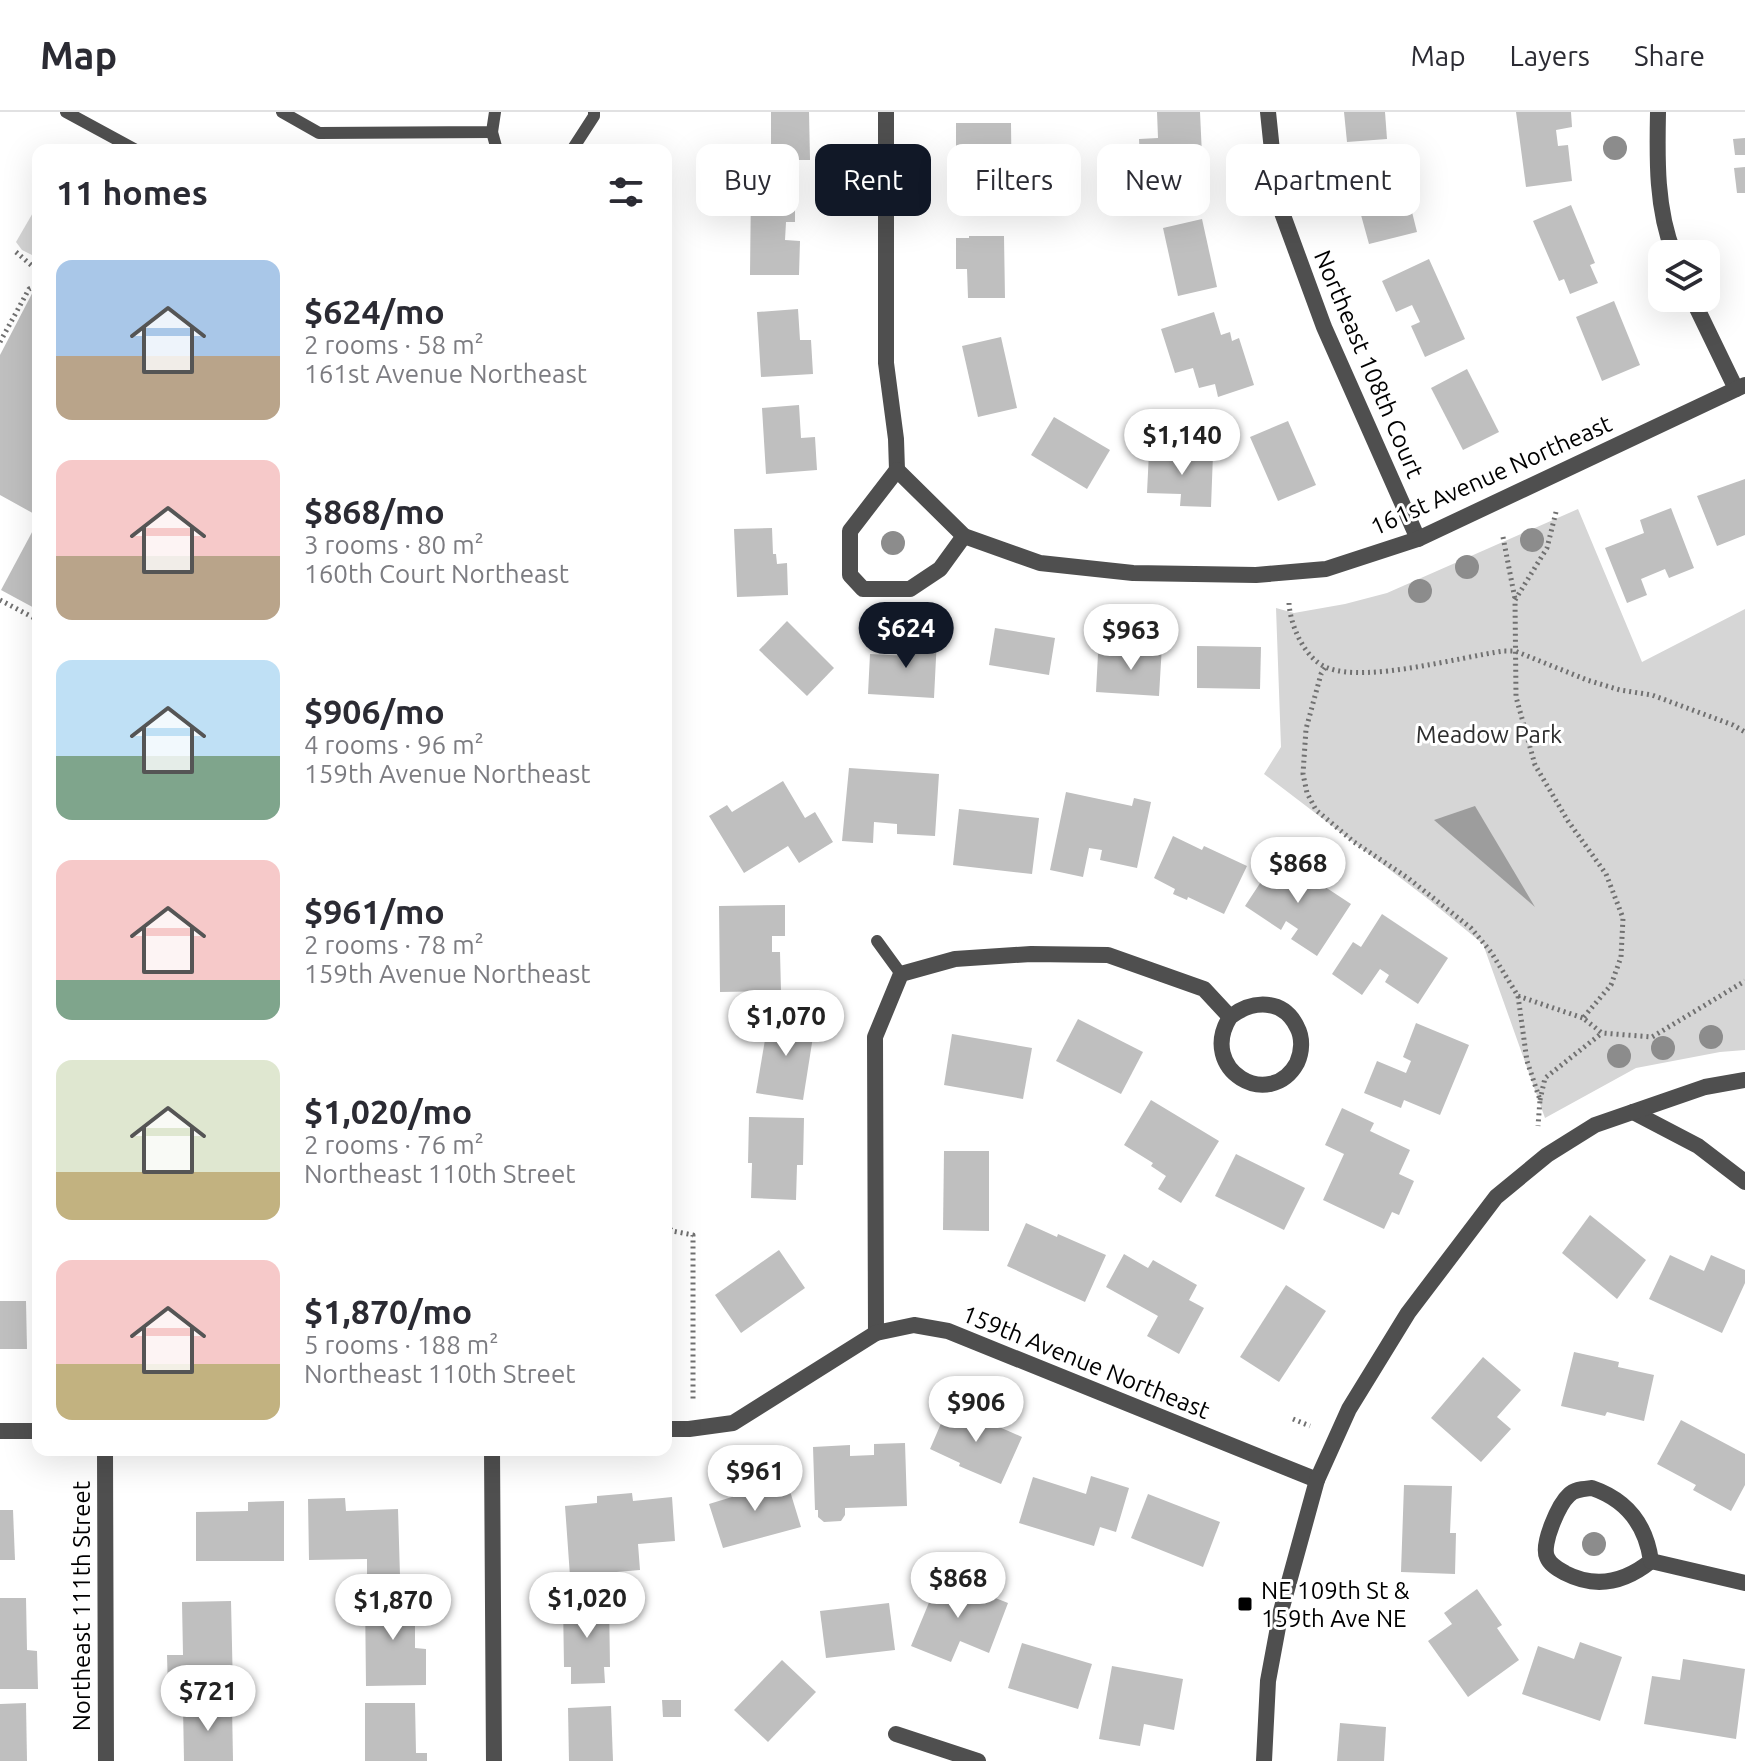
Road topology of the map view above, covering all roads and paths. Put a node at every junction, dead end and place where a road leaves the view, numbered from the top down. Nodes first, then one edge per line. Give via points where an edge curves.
1 (66, 112) edge
2 (282, 112) edge
3 (495, 112) edge
4 (594, 112) edge
5 (886, 112) edge
6 (1268, 112) edge
7 (1658, 112) edge
8 (492, 132) junction
9 (125, 144) edge
10 (495, 144) edge
11 (576, 144) edge
12 (1669, 240) edge
13 (16, 252) dead end
14 (32, 266) edge
15 (32, 288) edge
16 (1700, 312) edge
17 (0, 342) edge
18 (1741, 387) edge
19 (897, 470) junction
20 (1556, 512) dead end
21 (964, 536) junction
22 (1418, 539) junction
23 (0, 600) edge
24 (1515, 600) junction
25 (1289, 603) dead end
26 (32, 617) edge
27 (1515, 651) junction
28 (1325, 668) junction
29 (1745, 732) edge
30 (877, 941) dead end
31 (901, 974) junction
32 (1745, 981) edge
33 (1518, 996) junction
34 (1230, 1017) junction
35 (1583, 1018) junction
36 (1602, 1033) junction
37 (1745, 1080) edge
38 (1540, 1100) junction
39 (1633, 1112) junction
40 (1538, 1126) dead end
41 (1745, 1182) edge
42 (672, 1231) edge
43 (876, 1333) junction
44 (693, 1399) dead end
45 (1293, 1419) dead end
46 (1310, 1426) dead end
47 (672, 1429) edge
48 (0, 1431) edge
49 (32, 1431) edge
50 (105, 1456) edge
51 (492, 1456) edge
52 (1317, 1480) junction
53 (1651, 1561) junction
54 (1745, 1583) edge
55 (896, 1734) dead end
56 (106, 1761) edge
57 (494, 1761) edge
58 (978, 1761) edge
59 (1264, 1761) edge

1 - 9 lane
2 - 8 lane via 319,133
3 - 8 lane
4 - 11 lane
5 - 19 street via 886,363
6 - 22 street, Northeast 108th Court via 1277,199 1324,327
7 - 12 street via 1657,159
8 - 10 lane
13 - 14 path
15 - 17 path
16 - 18 street
18 - 22 street, 161st Avenue Northeast
19 - 21 street, 161st Avenue Northeast
19 - 21 street via 850,531 850,575 863,589 910,589 940,569
20 - 24 path via 1547,548
21 - 22 street, 161st Avenue Northeast via 1040,563 1133,573 1256,575 1326,569
23 - 26 path
24 - 24 path via 1507,550 1503,537 1509,568
24 - 27 path
25 - 28 path via 1300,643
27 - 28 path via 1380,671
27 - 29 path via 1587,680 1652,695
27 - 35 path via 1516,697 1535,765 1606,874 1623,918 1621,957 1611,985
28 - 33 path via 1311,707 1304,753 1307,793 1316,810 1471,928
30 - 31 lane
31 - 34 street via 955,959 1108,955 1204,989
31 - 43 street via 875,1037
32 - 36 path via 1652,1037
33 - 35 path
33 - 38 path via 1527,1061
34 - 34 street via 1220,1043 1229,1069 1240,1079 1267,1084 1291,1071 1301,1045 1293,1018 1268,1004 1241,1008
35 - 36 path
36 - 38 path via 1545,1078
37 - 39 street via 1705,1087
38 - 40 path
39 - 41 street via 1698,1146
39 - 52 street via 1595,1125 1496,1197 1408,1313 1349,1409
42 - 44 path via 693,1235
43 - 47 street, 159th Avenue Northeast via 733,1423
43 - 52 street, 159th Avenue Northeast via 914,1325 948,1331
45 - 46 path
48 - 49 street
50 - 56 street, Northeast 111th Street
51 - 57 street
52 - 59 street via 1281,1611 1268,1681
53 - 53 street via 1632,1512 1592,1488 1568,1496 1546,1539 1553,1566 1589,1581 1621,1579
53 - 54 street
55 - 58 street

